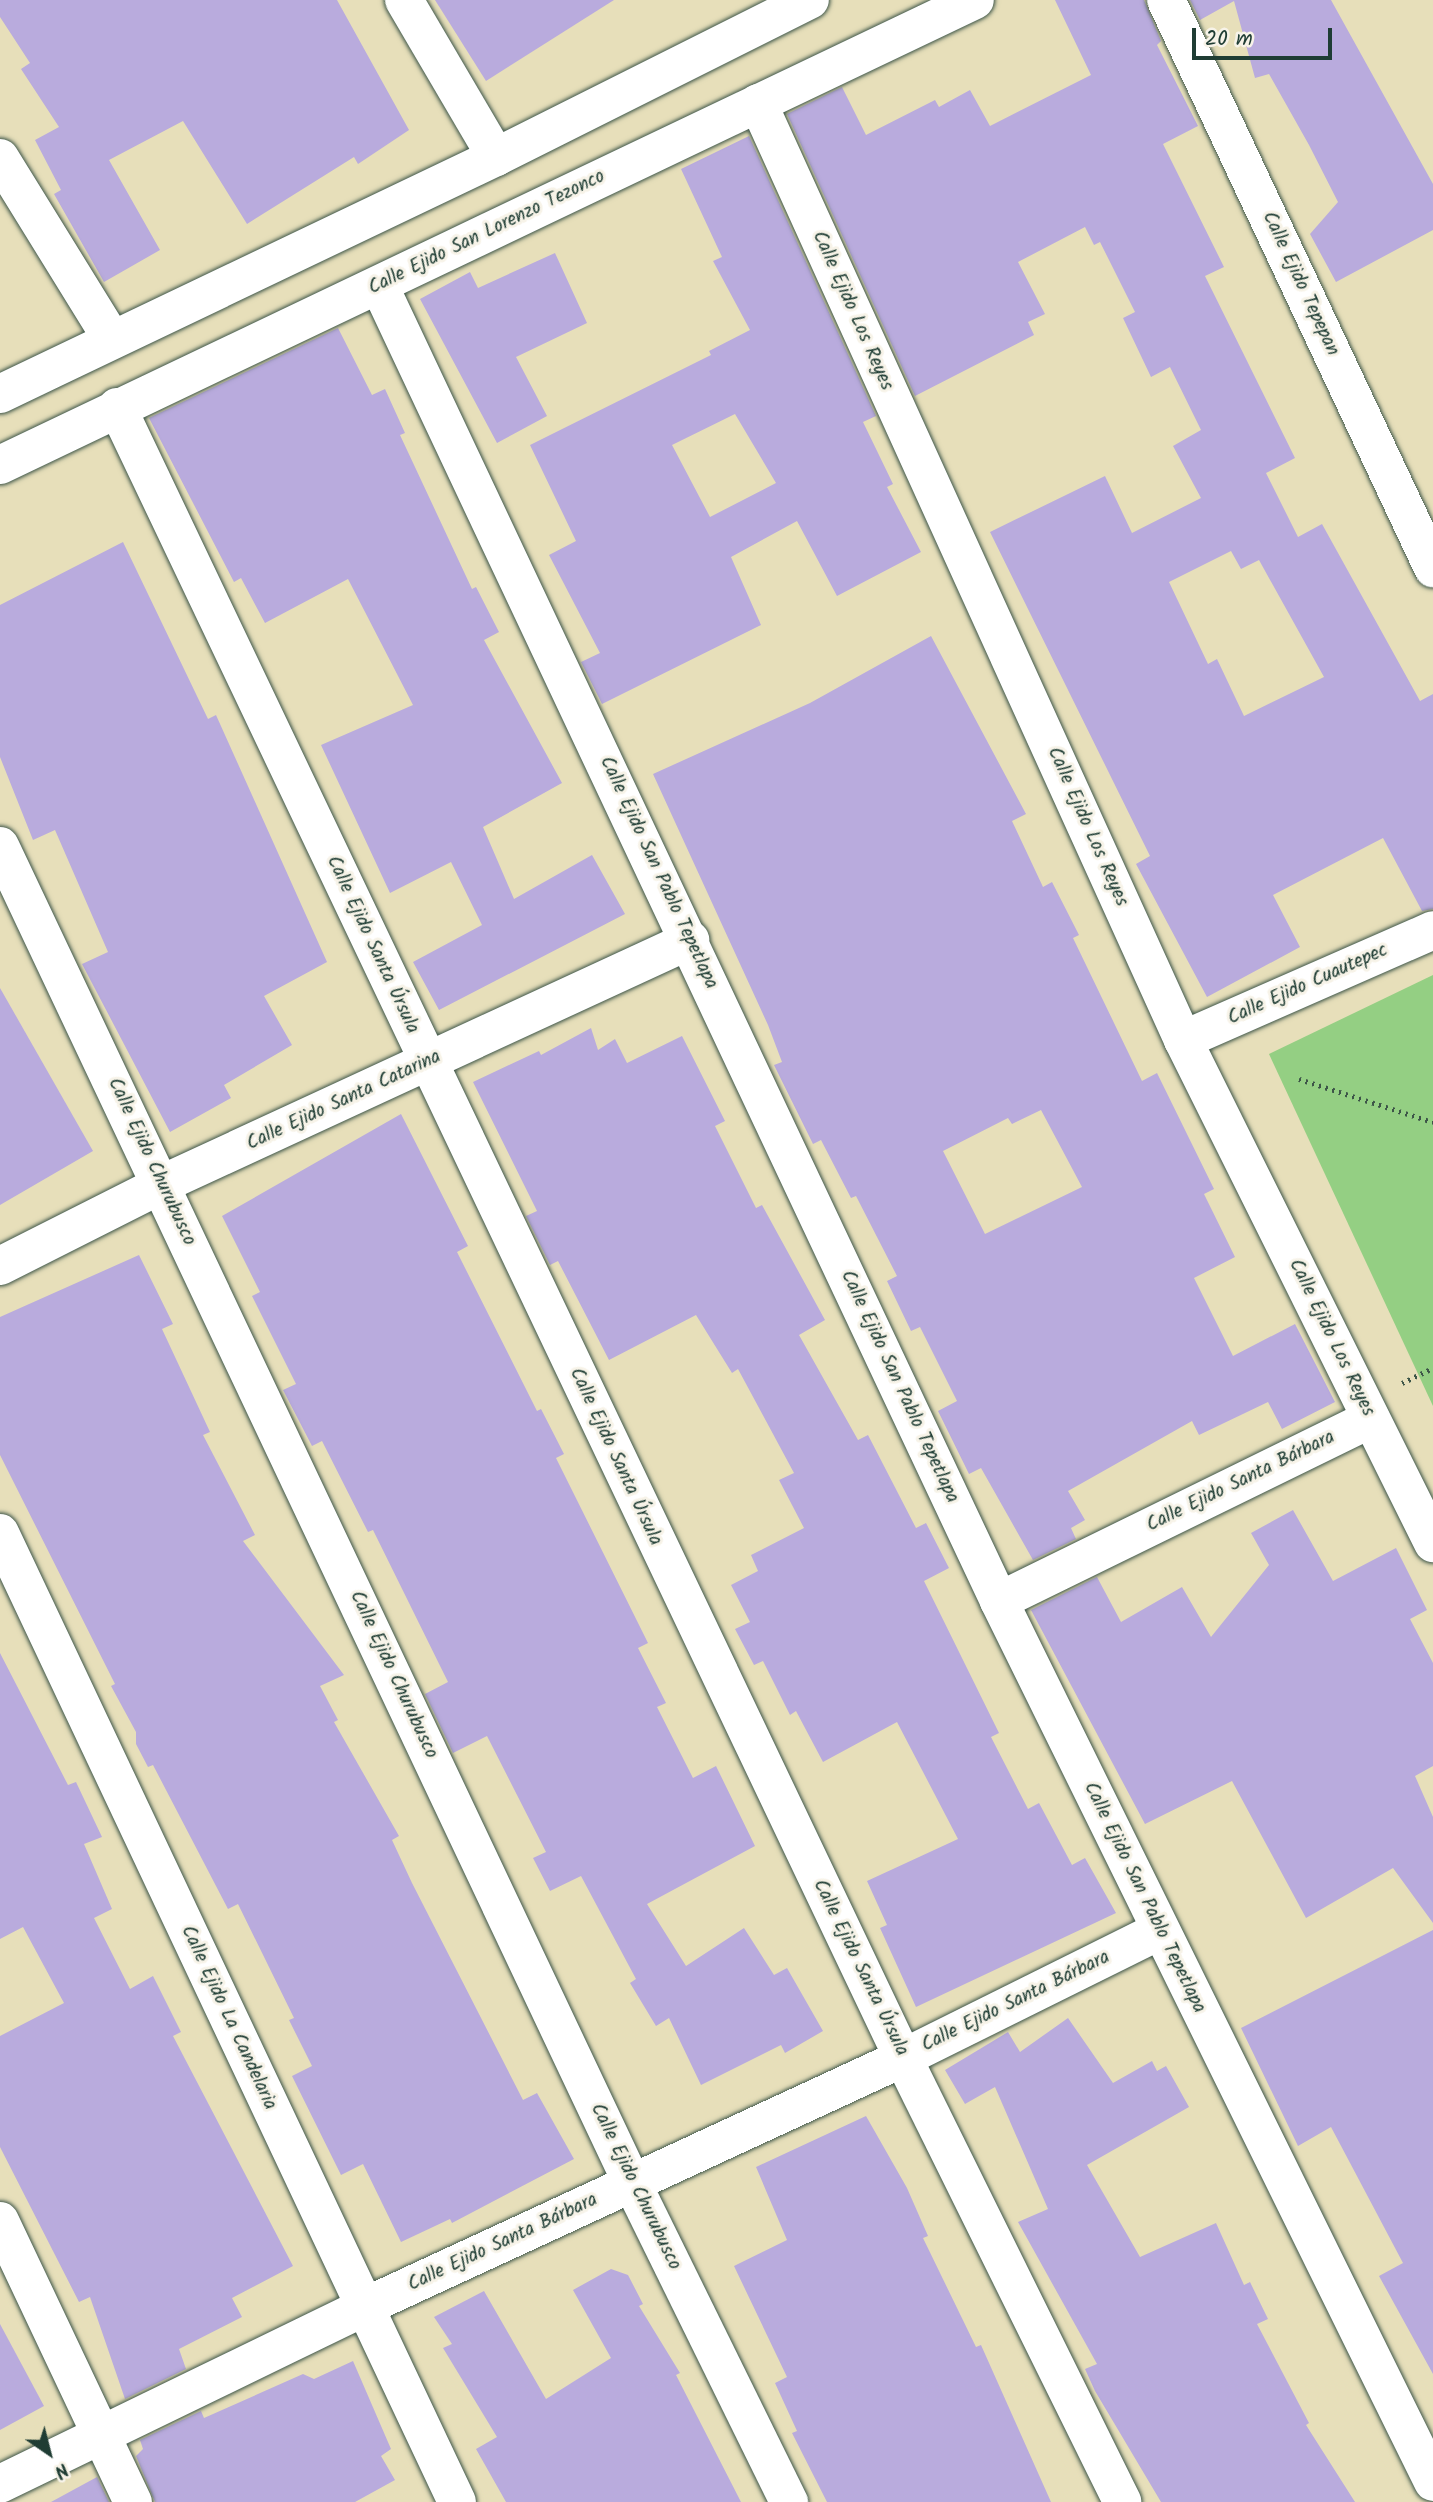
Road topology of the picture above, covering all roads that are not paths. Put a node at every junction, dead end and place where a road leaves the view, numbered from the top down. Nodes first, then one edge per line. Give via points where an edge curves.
1 (404, 0) edge
2 (810, 0) edge
3 (975, 0) edge
4 (1166, 0) edge
5 (758, 103) junction
6 (496, 157) junction
7 (0, 158) edge
8 (379, 285) junction
9 (112, 339) junction
10 (0, 394) edge
11 (117, 407) junction
12 (0, 466) edge
13 (1433, 568) edge
14 (0, 845) edge
15 (1433, 930) edge
16 (690, 940) junction
17 (1183, 1040) junction
18 (428, 1062) junction
19 (162, 1184) junction
20 (0, 1266) edge
21 (1371, 1419) junction
22 (0, 1533) edge
23 (1433, 1543) edge
24 (999, 1601) junction
25 (1159, 1931) junction
26 (902, 2058) junction
27 (632, 2183) junction
28 (0, 2221) edge
29 (364, 2308) junction
30 (102, 2436) junction
31 (1433, 2482) edge
32 (0, 2484) edge
33 (133, 2502) edge
34 (457, 2502) edge
35 (789, 2502) edge
36 (1122, 2502) edge

1 - 6 street
2 - 6 street
3 - 5 street, Calle Ejido San Lorenzo Tezonco
4 - 13 street, Calle Ejido Tepepan
5 - 8 street, Calle Ejido San Lorenzo Tezonco
5 - 17 street, Calle Ejido Los Reyes
6 - 9 street
7 - 9 street
8 - 11 street, Calle Ejido San Lorenzo Tezonco
8 - 16 street, Calle Ejido San Pablo Tepetlapa
9 - 10 street
11 - 12 street, Calle Ejido San Lorenzo Tezonco
11 - 18 street, Calle Ejido Santa Úrsula
14 - 19 street, Calle Ejido Churubusco
15 - 17 street, Calle Ejido Cuautepec
16 - 18 street, Calle Ejido Santa Catarina
16 - 24 street, Calle Ejido San Pablo Tepetlapa
17 - 21 street, Calle Ejido Los Reyes
18 - 19 street, Calle Ejido Santa Catarina
18 - 26 street, Calle Ejido Santa Úrsula
19 - 20 street, Calle Ejido Santa Catarina
19 - 27 street, Calle Ejido Churubusco
21 - 23 street, Calle Ejido Los Reyes
21 - 24 street, Calle Ejido Santa Bárbara
22 - 29 street, Calle Ejido La Candelaria
24 - 25 street, Calle Ejido San Pablo Tepetlapa
25 - 26 street, Calle Ejido Santa Bárbara
25 - 31 street, Calle Ejido San Pablo Tepetlapa
26 - 27 street, Calle Ejido Santa Bárbara
26 - 36 street, Calle Ejido Santa Úrsula
27 - 29 street, Calle Ejido Santa Bárbara
27 - 35 street, Calle Ejido Churubusco
28 - 30 street
29 - 30 street, Calle Ejido Santa Bárbara
29 - 34 street, Calle Ejido La Candelaria
30 - 32 street, Calle Ejido Santa Bárbara
30 - 33 street

